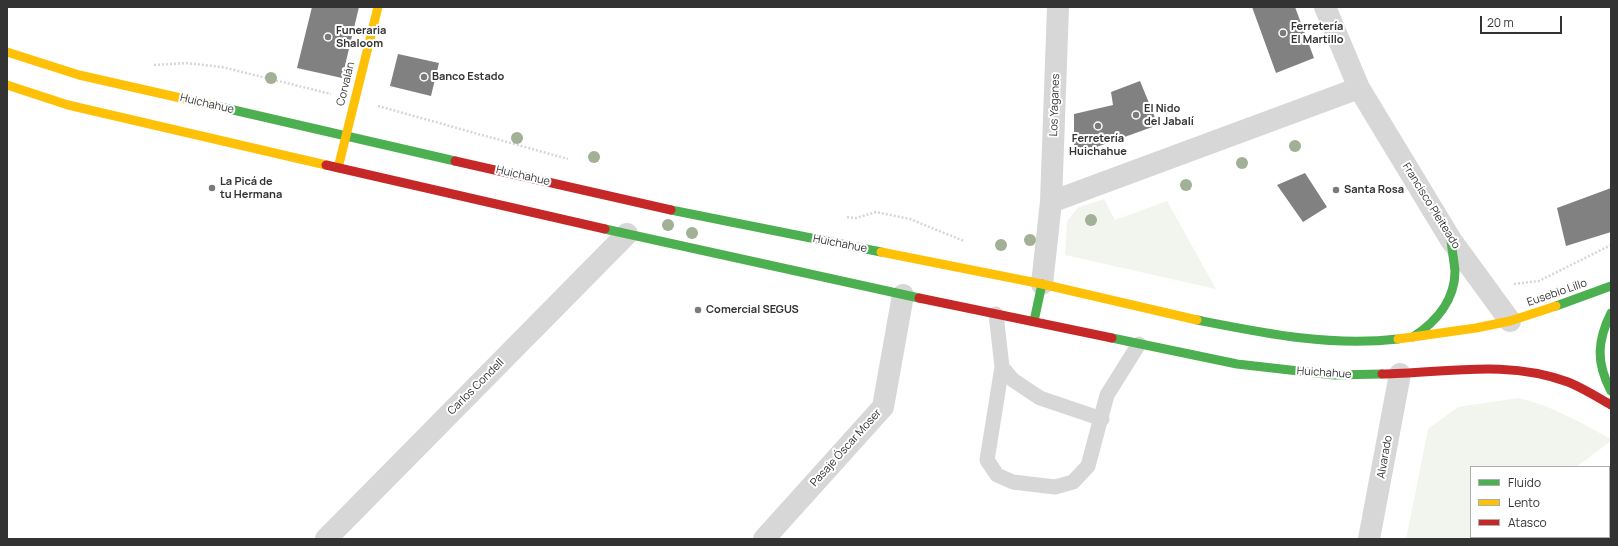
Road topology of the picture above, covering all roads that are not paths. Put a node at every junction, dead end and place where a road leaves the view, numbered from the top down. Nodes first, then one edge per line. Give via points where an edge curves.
1 (378, 7) edge
2 (1058, 7) edge
3 (1325, 7) edge
4 (7, 52) edge
5 (7, 85) edge
6 (1359, 88) junction
7 (346, 135) junction
8 (338, 168) junction
9 (1051, 202) junction
10 (626, 234) junction
11 (1450, 240) junction
12 (1042, 284) junction
13 (1611, 286) edge
14 (903, 295) junction
15 (1611, 313) edge
16 (996, 314) junction
17 (1510, 320) junction
18 (1034, 321) junction
19 (1411, 338) junction
20 (1139, 344) junction
21 (1002, 366) junction
22 (1400, 374) junction
23 (1611, 391) edge
24 (1611, 405) edge
25 (1102, 419) junction
26 (326, 539) edge
27 (764, 539) edge
28 (1369, 539) edge

1 - 7 main road, Corvalán
2 - 9 street, Los Yaganes
3 - 6 street, Francisco Pleiteado
4 - 7 main road, Huichahue via 79,76
5 - 8 main road, Huichahue via 68,105
6 - 9 street
6 - 11 street, Francisco Pleiteado
7 - 8 main road, Corvalán
7 - 12 main road, Huichahue via 647,205
8 - 10 main road, Huichahue
9 - 12 street
10 - 14 main road, Huichahue
10 - 26 street, Carlos Condell
11 - 17 street, Francisco Pleiteado
11 - 19 main road via 1454,280 1451,294 1434,322
12 - 18 main road
12 - 19 main road, Huichahue via 1204,322 1274,335 1336,341
13 - 17 main road, Eusebio Lillo via 1567,303
14 - 16 main road, Huichahue
14 - 27 street, Pasaje Óscar Moser via 883,407
15 - 23 main road via 1599,348 1604,375
16 - 18 main road, Huichahue
16 - 21 lane
17 - 19 main road, Huichahue
18 - 20 main road, Huichahue
20 - 22 main road, Huichahue via 1237,364 1290,371 1334,375
20 - 25 lane via 1107,395
21 - 25 lane via 1013,380 1040,398
21 - 25 lane via 987,460 997,475 1013,482 1055,487 1073,482 1088,466
22 - 24 main road, Huichahue via 1488,368 1517,370 1568,382
22 - 28 street, Alvarado

